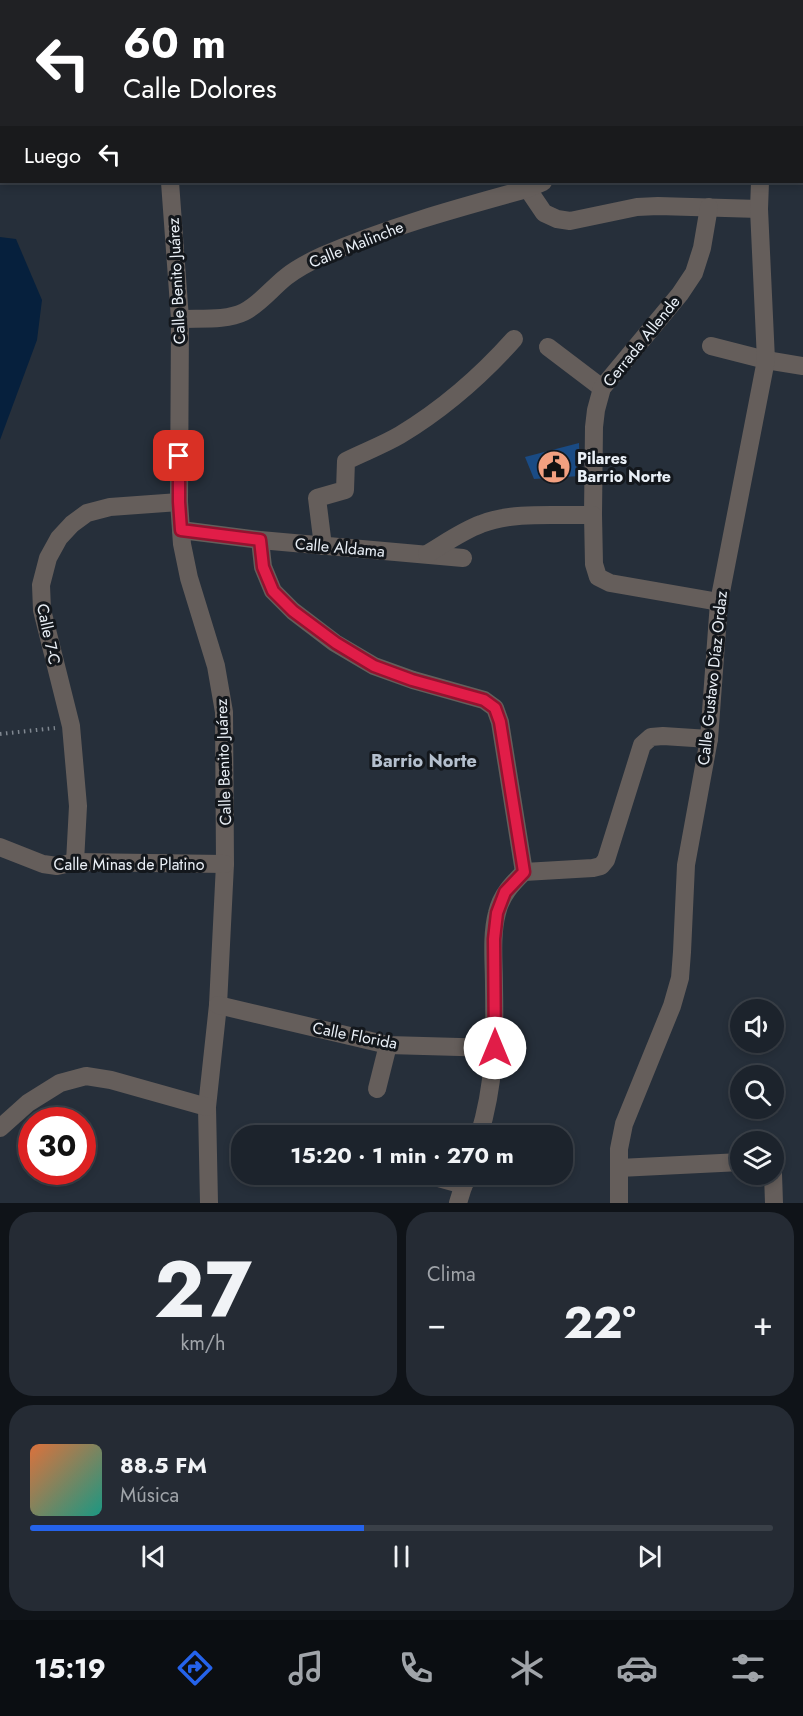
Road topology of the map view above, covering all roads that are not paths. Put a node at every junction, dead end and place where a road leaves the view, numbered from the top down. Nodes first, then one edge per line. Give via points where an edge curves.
1 (170, 183) edge
2 (760, 183) edge
3 (531, 184) edge
4 (709, 207) junction
5 (759, 209) junction
6 (180, 319) junction
7 (514, 339) dead end
8 (548, 346) dead end
9 (711, 346) dead end
10 (766, 360) junction
11 (803, 366) edge
12 (602, 388) junction
13 (179, 502) junction
14 (593, 515) junction
15 (181, 530) junction
16 (260, 540) junction
17 (323, 546) junction
18 (427, 554) junction
19 (463, 558) dead end
20 (718, 602) junction
21 (709, 739) junction
22 (0, 848) edge
23 (75, 862) junction
24 (225, 864) junction
25 (524, 872) junction
26 (218, 1005) junction
27 (388, 1045) junction
28 (495, 1048) junction
29 (377, 1089) dead end
30 (207, 1107) junction
31 (482, 1125) edge
32 (0, 1128) edge
33 (730, 1163) edge
34 (619, 1168) junction
35 (464, 1185) edge
36 (773, 1185) edge
37 (209, 1203) edge
38 (459, 1203) edge
39 (619, 1203) edge
40 (774, 1203) edge

1 - 6 street, Calle Benito Juárez
2 - 5 street, Calle Gustavo Díaz Ordaz
3 - 4 street via 544,213 570,221 637,207
3 - 6 street, Calle Malinche via 407,223 324,255 303,265 243,313
4 - 5 street
4 - 12 street, Cerrada Allende via 694,273
5 - 10 street, Calle Gustavo Díaz Ordaz
6 - 13 street, Calle Benito Juárez
7 - 17 street via 488,369 443,406 399,436 346,461 345,490 317,498
8 - 12 street
9 - 10 street
10 - 11 street
10 - 20 street, Calle Gustavo Díaz Ordaz
12 - 14 street, Cerrada Allende via 594,427
13 - 15 street, Calle Benito Juárez
13 - 23 street, Calle 7-C via 110,507 87,513 59,538 48,558 41,585 42,610 71,726 78,806
14 - 18 street via 493,520
14 - 20 street, Cerrada Allende via 598,577 610,583
15 - 16 street, Calle Aldama
15 - 24 street, Calle Benito Juárez via 189,578 216,666 224,712
16 - 17 street, Calle Aldama
16 - 25 street via 263,567 273,591 336,643 374,666 484,700 495,708
17 - 18 street, Calle Aldama
18 - 19 street, Calle Aldama
20 - 21 street, Calle Gustavo Díaz Ordaz
21 - 25 street via 651,737 642,745 601,866
21 - 34 street, Calle Gustavo Díaz Ordaz via 686,865 680,978 624,1124
22 - 23 street, Calle Minas de Platino via 42,864
23 - 24 street, Calle Minas de Platino
24 - 26 street, Calle Benito Juárez
25 - 28 street via 505,892 497,913
26 - 27 street, Calle Florida
26 - 30 street, Calle Benito Juárez
27 - 28 street, Calle Florida
27 - 29 street
28 - 31 street
30 - 32 street via 86,1076 60,1083
30 - 37 street, Calle Benito Juárez
33 - 34 street
34 - 39 street, Calle Gustavo Díaz Ordaz
35 - 38 street
36 - 40 street

